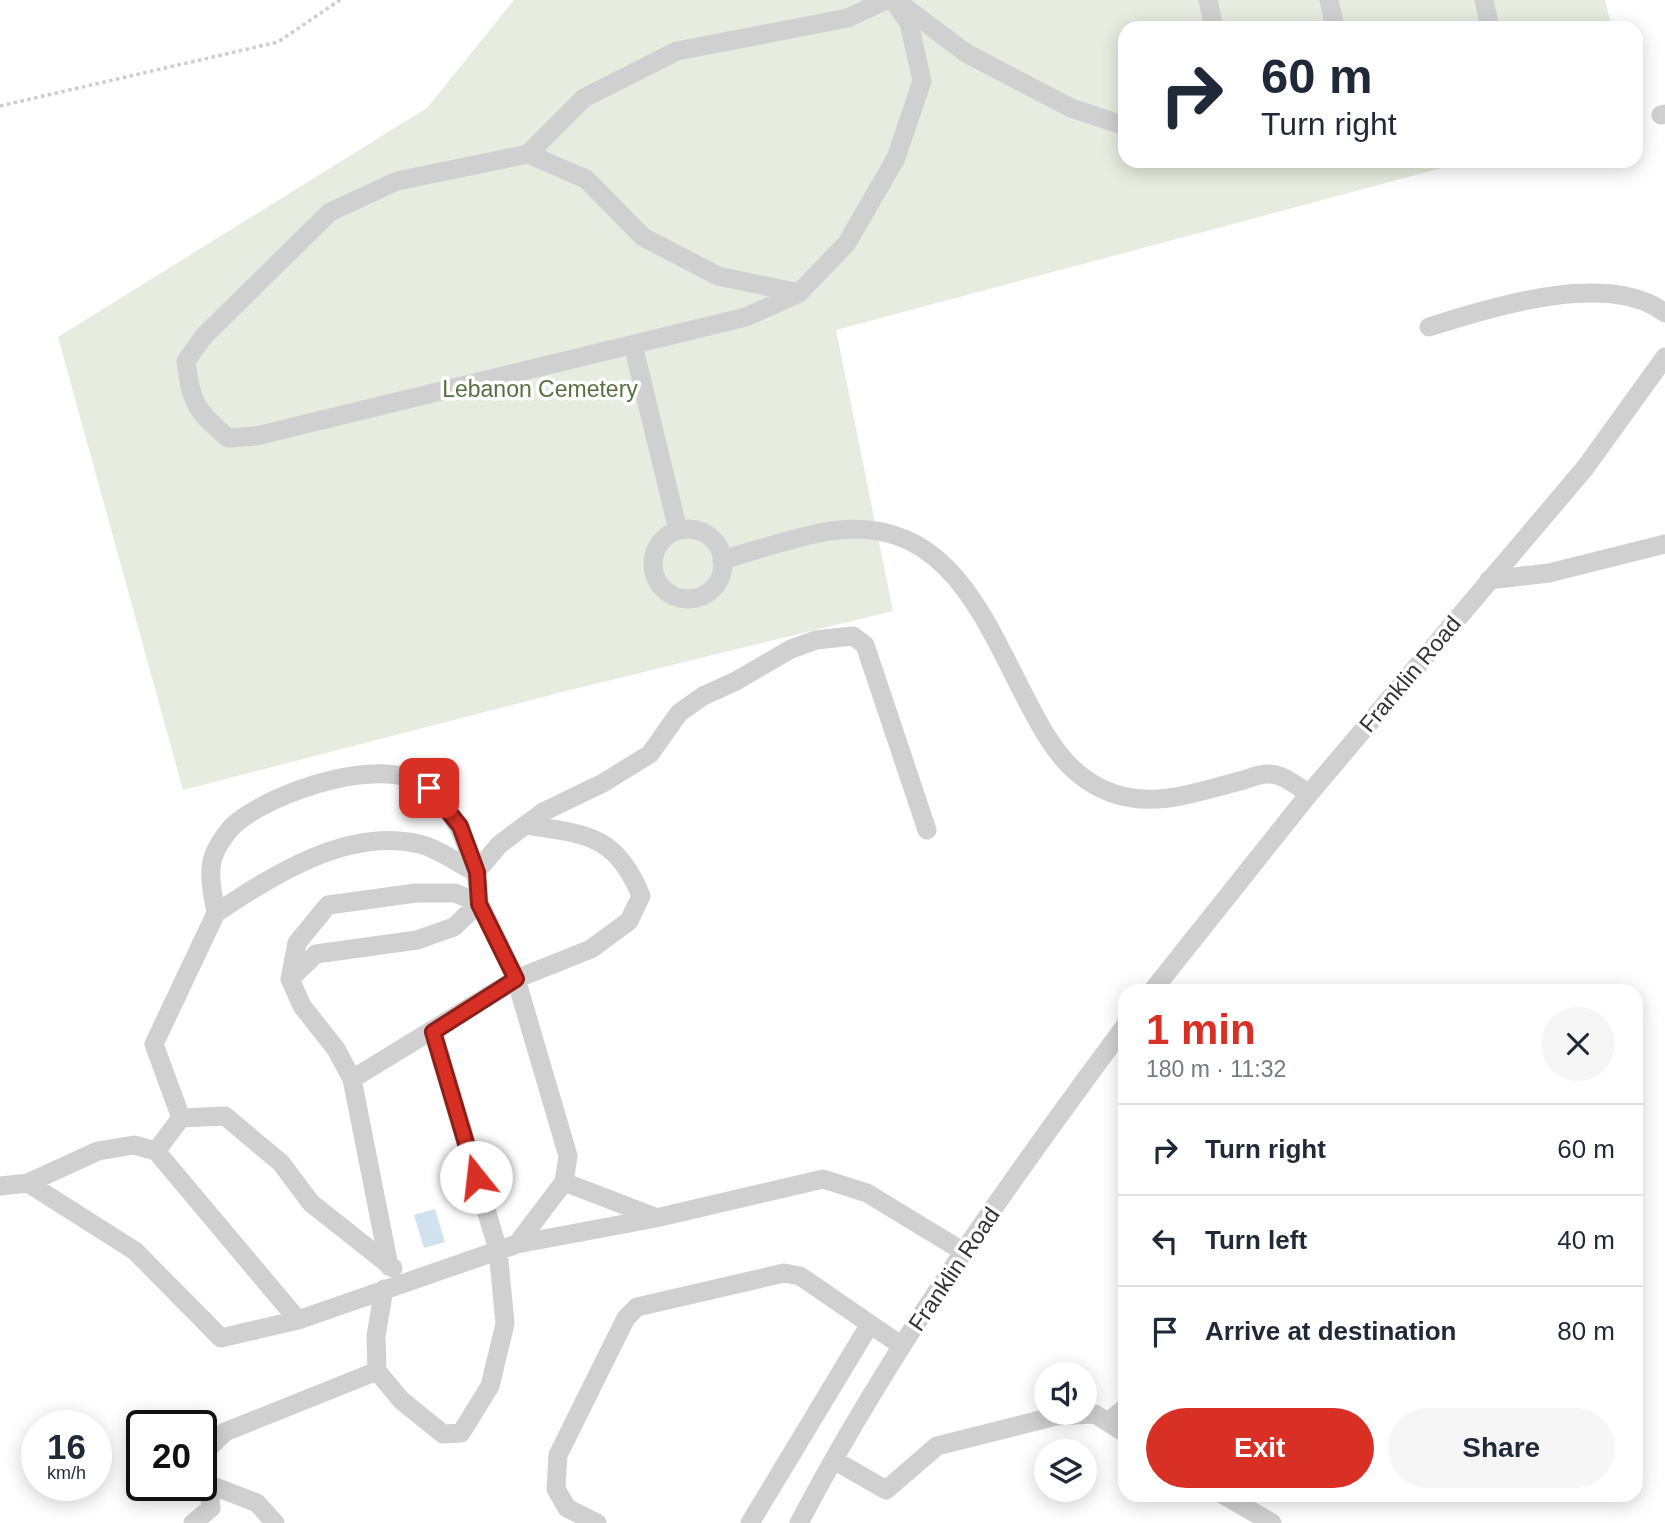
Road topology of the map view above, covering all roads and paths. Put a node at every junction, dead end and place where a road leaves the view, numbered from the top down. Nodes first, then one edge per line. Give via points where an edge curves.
1 (340, 0) edge
2 (886, 0) edge
3 (894, 0) edge
4 (1208, 0) edge
5 (1329, 0) edge
6 (1484, 0) edge
7 (1212, 21) edge
8 (1334, 21) edge
9 (1488, 21) edge
10 (0, 106) edge
11 (1118, 124) edge
12 (528, 154) junction
13 (799, 293) junction
14 (1665, 313) edge
15 (1429, 327) dead end
16 (633, 345) junction
17 (1665, 357) edge
18 (678, 530) junction
19 (1665, 544) edge
20 (723, 560) junction
21 (1489, 580) junction
22 (1309, 794) junction
23 (526, 825) junction
24 (927, 830) dead end
25 (477, 872) junction
26 (479, 904) junction
27 (216, 913) junction
28 (290, 979) junction
29 (516, 979) junction
30 (1158, 984) edge
31 (433, 1032) junction
32 (1118, 1036) edge
33 (357, 1076) dead end
34 (181, 1118) junction
35 (156, 1151) junction
36 (565, 1182) junction
37 (28, 1183) junction
38 (0, 1186) edge
39 (656, 1218) junction
40 (517, 1244) junction
41 (498, 1250) junction
42 (964, 1252) junction
43 (389, 1266) junction
44 (416, 1278) junction
45 (384, 1289) junction
46 (298, 1320) junction
47 (870, 1324) junction
48 (902, 1346) junction
49 (377, 1371) junction
50 (1118, 1414) edge
51 (1108, 1422) junction
52 (1118, 1428) edge
53 (217, 1440) edge
54 (834, 1460) junction
55 (217, 1487) edge
56 (210, 1501) edge
57 (1236, 1502) edge
58 (193, 1523) edge
59 (275, 1523) edge
60 (597, 1523) edge
61 (750, 1523) edge
62 (799, 1523) edge
63 (1272, 1523) edge

1 - 10 path via 278,43
2 - 12 street via 848,18 677,51 584,98
3 - 11 street via 966,53 1071,108
3 - 13 street via 909,23 922,81 896,158 847,243
4 - 7 street
5 - 8 street
6 - 9 street
12 - 13 street via 586,179 643,237 719,276
12 - 16 street via 397,181 330,212 204,337 186,361 190,393 199,414 228,438 256,436
13 - 16 street via 746,317
14 - 15 street via 1646,301 1617,294 1549,297
16 - 18 street
17 - 21 street, Franklin Road via 1585,468
18 - 20 street via 701,531 712,538
18 - 20 street via 667,535 653,555 654,573 667,593 678,598 708,593 717,584
19 - 21 street via 1549,573
20 - 22 street via 830,531 899,536 947,565 969,593 1046,737 1087,781 1140,800 1168,800 1267,774 1284,778
21 - 22 street, Franklin Road
22 - 30 street, Franklin Road
23 - 24 street via 650,754 679,713 703,696 791,649 816,640 853,636 865,645
23 - 25 street via 500,844
23 - 29 street via 585,834 611,849 630,869 641,896 629,921 591,949
25 - 26 street
25 - 27 street via 420,844 381,841 301,862
25 - 27 street via 460,826 429,788 399,774 355,775 275,798 233,825 213,856
26 - 28 street via 453,927 417,940 316,954
26 - 28 street via 455,893 416,893 327,905 297,943
26 - 29 street
27 - 34 street via 154,1044
28 - 43 street via 302,1006 336,1048 352,1079
29 - 31 street
29 - 36 street via 568,1156
31 - 33 street
31 - 41 street
32 - 42 street, Franklin Road
34 - 35 street
34 - 43 street via 225,1116 281,1163 311,1203
35 - 37 street via 135,1145 99,1151
35 - 46 street
36 - 39 street
36 - 40 street
37 - 38 street
37 - 46 street via 135,1251 221,1338
39 - 40 street
39 - 42 street via 823,1179 867,1192
40 - 41 street
41 - 44 street
41 - 49 street via 505,1324 490,1386 461,1433 443,1434 401,1400
42 - 48 street, Franklin Road
43 - 44 street
44 - 45 street
45 - 46 street
45 - 49 street via 376,1336
47 - 48 street
47 - 60 street via 800,1276 784,1273 637,1307 626,1318 558,1455 556,1489 567,1508
47 - 61 street
48 - 54 street, Franklin Road
49 - 53 street via 225,1432
50 - 51 street
51 - 52 street
51 - 54 street via 1095,1414 1056,1416 937,1446 886,1490
54 - 62 street, Franklin Road
55 - 59 street via 257,1503
56 - 58 street via 211,1508
57 - 63 street

